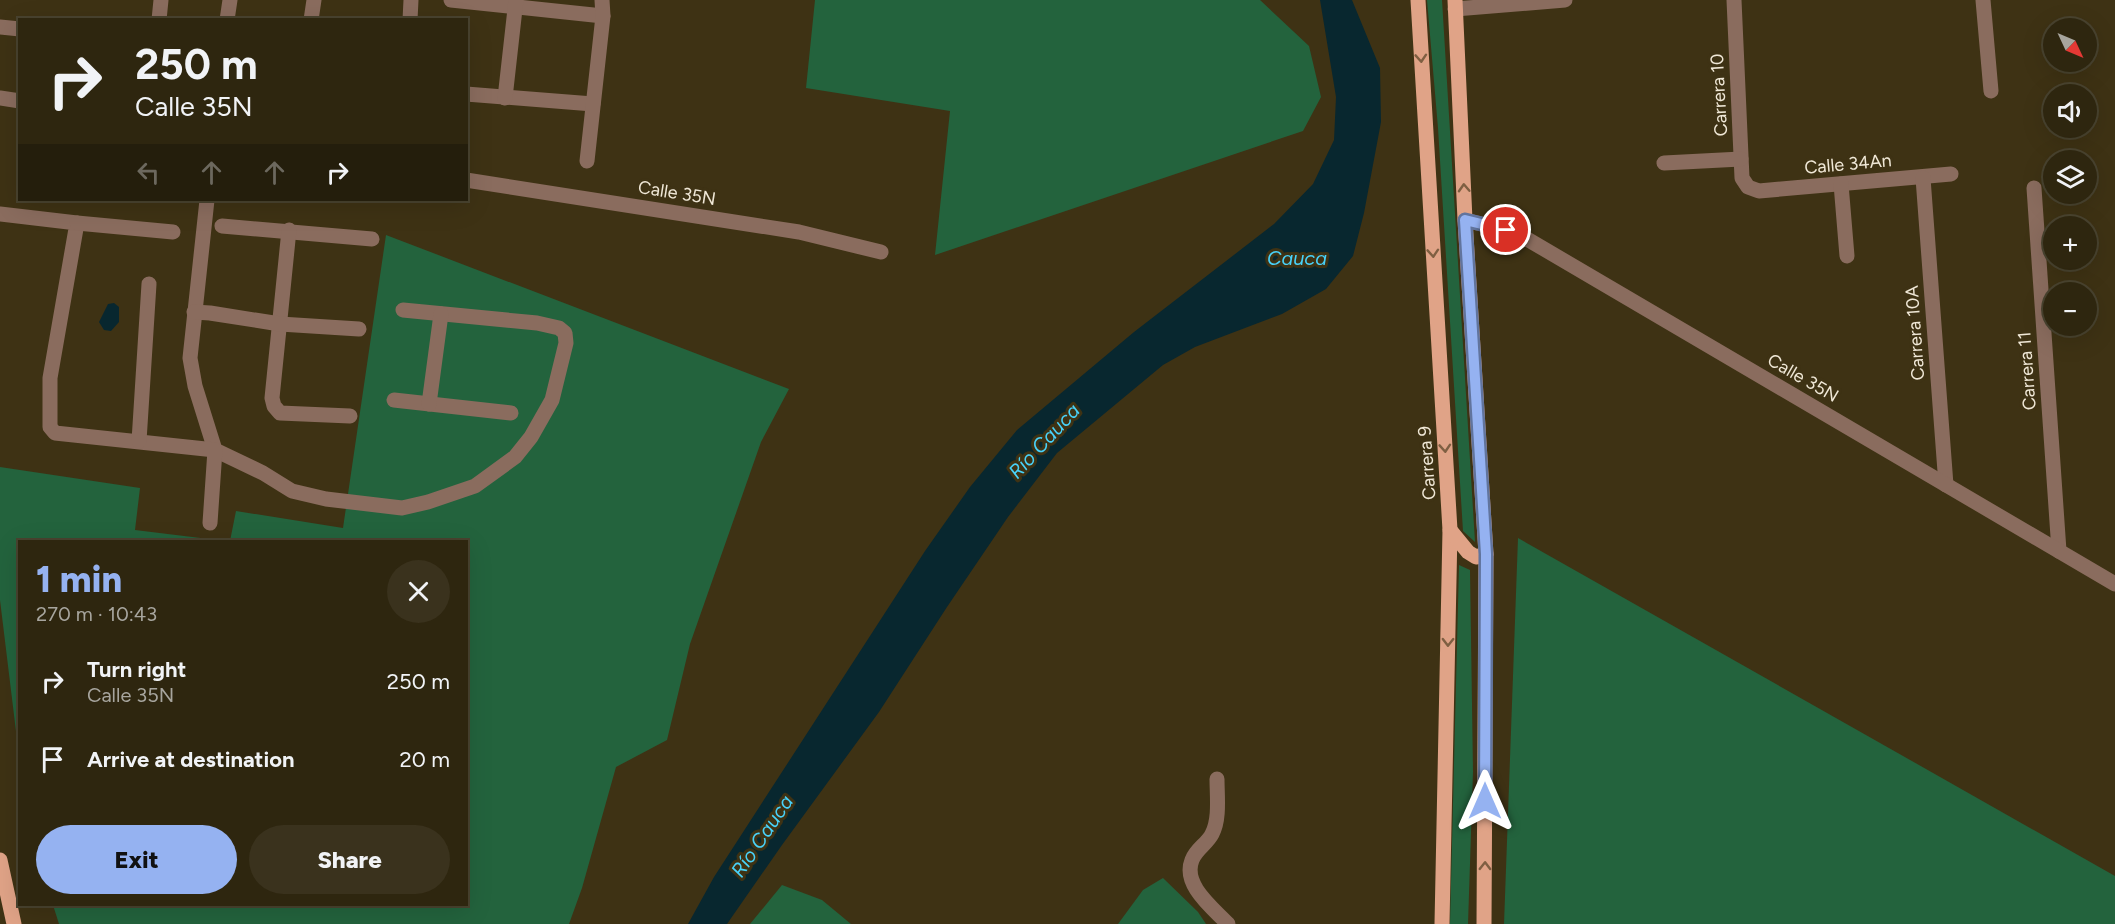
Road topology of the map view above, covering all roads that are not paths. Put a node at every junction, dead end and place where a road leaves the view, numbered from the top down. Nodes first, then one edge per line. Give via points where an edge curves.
1 (161, 0) edge
2 (230, 0) edge
3 (314, 0) edge
4 (411, 0) edge
5 (451, 0) edge
6 (602, 0) edge
7 (1418, 0) edge
8 (1565, 0) edge
9 (1734, 0) edge
10 (1983, 0) edge
11 (516, 4) edge
12 (1455, 4) edge
13 (603, 16) junction
14 (159, 18) edge
15 (227, 18) edge
16 (311, 18) edge
17 (410, 18) edge
18 (0, 27) edge
19 (18, 29) edge
20 (1991, 91) dead end
21 (468, 93) edge
22 (0, 98) edge
23 (505, 98) junction
24 (18, 101) edge
25 (592, 104) junction
26 (1742, 159) junction
27 (587, 161) dead end
28 (1664, 163) dead end
29 (1951, 174) dead end
30 (1923, 178) junction
31 (468, 180) edge
32 (1841, 184) junction
33 (1749, 187) joint
34 (2034, 188) dead end
35 (207, 201) edge
36 (0, 214) edge
37 (1465, 220) junction
38 (77, 223) junction
39 (222, 226) dead end
40 (290, 230) junction
41 (173, 232) dead end
42 (372, 238) dead end
43 (881, 252) dead end
44 (1847, 256) dead end
45 (150, 284) dead end
46 (403, 310) dead end
47 (194, 312) junction
48 (441, 314) junction
49 (280, 324) junction
50 (359, 329) dead end
51 (394, 400) dead end
52 (429, 404) junction
53 (511, 413) dead end
54 (350, 416) dead end
55 (139, 441) junction
56 (215, 450) junction
57 (1946, 485) junction
58 (210, 523) dead end
59 (1450, 530) junction
60 (2059, 551) junction
61 (1486, 554) junction
62 (2115, 584) edge
63 (1217, 779) dead end
64 (0, 860) edge
65 (14, 924) edge
66 (1228, 924) edge
67 (1442, 924) edge
68 (1484, 924) edge

1 - 14 street
2 - 15 street
3 - 16 street
4 - 17 street
5 - 11 street
6 - 13 street
7 -> 59 main road, Carrera 9
8 - 12 street
9 - 26 street, Carrera 10
10 - 20 street
11 - 13 street
11 - 23 street
37 -> 12 main road
13 - 25 street
18 - 19 street
21 - 23 street
22 - 24 street
23 - 25 street
25 - 27 street
26 - 28 street
26 - 33 street, Carrera 10 via 1742,178
29 - 30 street, Calle 34An
30 - 32 street, Calle 34An
30 - 57 street, Carrera 10A
31 - 43 street, Calle 35N via 799,232
32 - 33 street, Calle 34An via 1759,191
32 - 44 street
34 - 60 street, Carrera 11
35 - 47 street
36 - 38 street
37 - 57 street, Calle 35N via 1527,239
37 - 61 main road
38 - 41 street
38 - 55 street via 50,378 50,427 56,433
39 - 40 street
40 - 42 street
40 - 49 street
45 - 55 street
46 - 48 street
47 - 49 street
47 - 56 street via 190,358
48 - 52 street
48 - 56 street via 537,324 565,333 555,389 545,415 515,457 475,486 402,508 326,499 292,491
49 - 50 street
49 - 54 street via 274,406 280,413
51 - 52 street
52 - 53 street
55 - 56 street
56 - 58 street
57 - 60 street, Calle 35N
59 - 61 main road via 1468,552 1476,557
59 -> 67 main road, Carrera 9
60 - 62 street, Calle 35N
68 -> 61 main road
63 - 66 street via 1212,834 1197,851 1189,872 1197,890
64 - 65 main road

